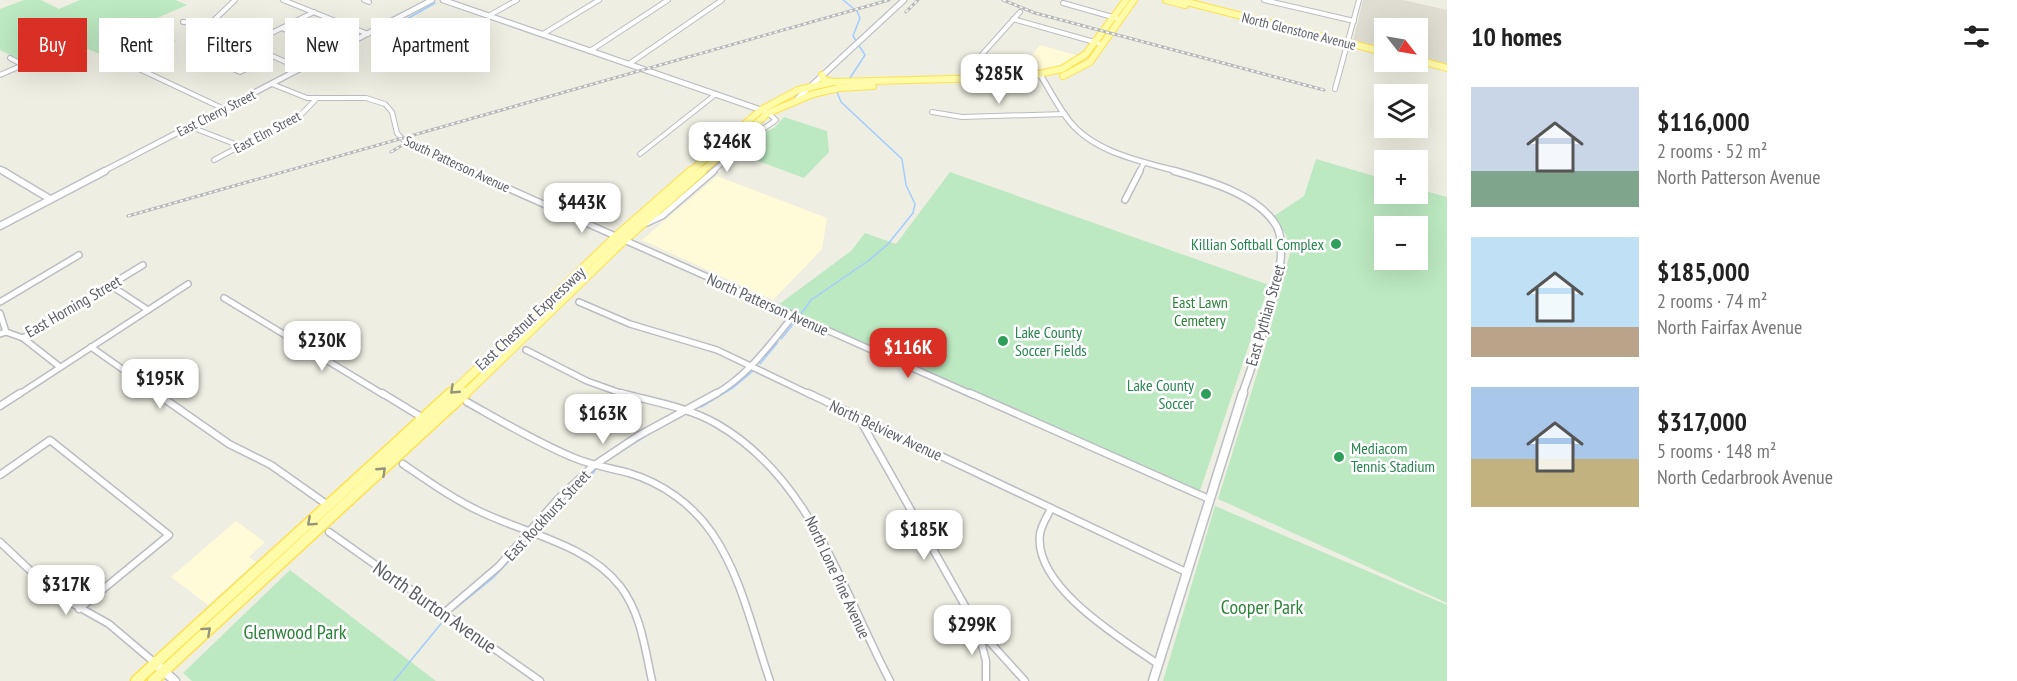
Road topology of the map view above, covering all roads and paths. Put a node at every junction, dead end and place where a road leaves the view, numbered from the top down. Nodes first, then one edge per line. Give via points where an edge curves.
1 (232, 0) edge
2 (284, 0) edge
3 (363, 0) edge
4 (432, 0) edge
5 (444, 0) edge
6 (517, 0) edge
7 (599, 0) edge
8 (668, 0) edge
9 (722, 0) edge
10 (903, 0) edge
11 (1126, 0) edge
12 (1136, 0) edge
13 (1166, 0) edge
14 (1179, 0) edge
15 (1264, 0) edge
16 (1296, 0) edge
17 (1359, 0) edge
18 (1190, 1) edge
19 (369, 2) dead end
20 (1063, 3) dead end
21 (1294, 7) junction
22 (1215, 10) junction
23 (314, 12) junction
24 (1020, 12) dead end
25 (490, 15) junction
26 (1114, 17) junction
27 (216, 18) edge
28 (1013, 19) junction
29 (1121, 19) junction
30 (1354, 21) junction
31 (183, 22) dead end
32 (186, 22) edge
33 (282, 28) junction
34 (285, 29) edge
35 (273, 32) edge
36 (368, 34) junction
37 (543, 34) junction
38 (359, 39) edge
39 (1099, 44) junction
40 (1349, 44) junction
41 (1374, 50) edge
42 (590, 51) junction
43 (10, 58) dead end
44 (1428, 63) edge
45 (629, 64) junction
46 (1447, 68) edge
47 (146, 72) edge
48 (296, 72) edge
49 (0, 75) edge
50 (822, 75) junction
51 (1043, 78) junction
52 (965, 79) junction
53 (833, 82) junction
54 (272, 84) junction
55 (812, 87) junction
56 (1335, 89) dead end
57 (798, 90) junction
58 (716, 94) junction
59 (317, 99) junction
60 (798, 99) junction
61 (224, 109) junction
62 (764, 111) junction
63 (932, 112) dead end
64 (1065, 114) junction
65 (191, 126) junction
66 (240, 146) junction
67 (640, 154) dead end
68 (214, 160) dead end
69 (1144, 163) junction
70 (0, 169) edge
71 (50, 199) junction
72 (1125, 200) dead end
73 (557, 210) joint
74 (0, 226) edge
75 (620, 238) junction
76 (79, 255) dead end
77 (143, 265) dead end
78 (188, 284) dead end
79 (110, 285) junction
80 (224, 298) dead end
81 (0, 302) edge
82 (579, 302) dead end
83 (148, 310) junction
84 (0, 313) edge
85 (794, 315) junction
86 (3, 333) edge
87 (23, 338) junction
88 (91, 347) junction
89 (525, 350) dead end
90 (752, 366) junction
91 (60, 367) junction
92 (467, 402) dead end
93 (0, 406) edge
94 (686, 411) junction
95 (858, 417) junction
96 (424, 419) junction
97 (433, 424) junction
98 (403, 464) dead end
99 (593, 466) junction
100 (0, 475) edge
101 (1209, 499) junction
102 (328, 506) junction
103 (1051, 508) junction
104 (338, 512) junction
105 (329, 532) dead end
106 (529, 533) junction
107 (0, 542) edge
108 (1186, 572) junction
109 (79, 609) junction
110 (444, 613) junction
111 (978, 629) junction
112 (998, 652) junction
113 (986, 661) junction
114 (1158, 664) junction
115 (160, 667) junction
116 (136, 681) edge
117 (153, 681) edge
118 (175, 681) edge
119 (540, 681) edge
120 (652, 681) edge
121 (770, 681) edge
122 (890, 681) edge
123 (986, 681) edge
124 (1025, 681) edge
125 (1153, 681) edge

1 - 27 street
2 - 23 street
3 - 19 street
4 - 36 street, East Cherry Street
5 - 25 street
6 - 25 street
7 - 37 street
8 - 42 street
9 - 45 street
10 - 50 street
11 - 26 main road, East Chestnut Expressway
12 - 29 main road, East Chestnut Expressway
13 - 22 main road, North Glenstone Avenue
14 - 18 main road, North Glenstone Avenue
15 - 21 street
16 - 21 street
17 - 30 street
18 - 22 main road, North Glenstone Avenue
20 - 26 street
21 - 30 street
22 - 40 main road, North Glenstone Avenue
23 - 33 street
23 - 36 street
24 - 28 street
25 - 37 street
26 - 29 street
26 - 39 main road, East Chestnut Expressway
28 - 39 street
28 - 52 street via 969,69
29 - 39 main road, East Chestnut Expressway
30 - 40 street
31 - 32 street
33 - 34 street
33 - 35 street
36 - 38 street, East Cherry Street
37 - 42 street
39 - 51 main road, East Chestnut Expressway via 1090,62 1082,68
40 - 41 main road, North Glenstone Avenue
40 - 56 street
42 - 45 street
43 - 49 street via 23,65
44 - 46 main road
45 - 58 street
47 - 61 street
48 - 54 street, East Cherry Street
50 - 53 main road
50 - 55 street
50 - 57 street
51 - 52 main road, East Chestnut Expressway
51 - 60 main road, East Chestnut Expressway via 850,87
51 - 64 street, East Pythian Street
52 - 53 main road, East Chestnut Expressway
53 - 55 main road, East Chestnut Expressway
54 - 59 street, South Patterson Avenue
54 - 61 street, East Cherry Street
55 - 57 main road, East Chestnut Expressway
55 - 60 street
57 - 62 main road, East Chestnut Expressway
58 - 62 street
58 - 67 street
59 - 66 street, East Elm Street via 297,119
59 - 73 street, South Patterson Avenue via 364,98 384,104 394,114 400,138
60 - 62 main road, East Chestnut Expressway
61 - 65 street, East Cherry Street
62 - 75 main road, East Chestnut Expressway
62 - 75 main road, East Chestnut Expressway via 640,226
63 - 64 street via 962,117
64 - 69 street, East Pythian Street via 1076,130 1096,144
65 - 66 street
65 - 71 street, East Cherry Street
66 - 68 street, East Elm Street
69 - 72 street
69 - 101 street, East Pythian Street via 1232,192 1274,222 1281,241 1281,270
70 - 71 street
71 - 74 street, East Cherry Street
73 - 75 street, North Patterson Avenue
75 - 85 street, North Patterson Avenue
75 -> 96 main road, East Chestnut Expressway
75 - 97 main road, East Chestnut Expressway
76 - 81 street
77 - 79 street, East Horning Street
78 - 83 street
79 - 83 street
79 - 87 street, East Horning Street
80 - 96 street
82 - 90 street, North Belview Avenue via 630,324 705,345
83 - 88 street
84 - 86 street
85 - 90 street, East Rockhurst Street
85 - 101 street, North Patterson Avenue
86 - 87 street, East Horning Street
87 - 91 street
88 - 91 street
88 - 102 street via 243,453 271,465
89 - 94 street, North Lone Pine Avenue via 608,389
90 - 94 street, East Rockhurst Street via 732,385
90 - 95 street, North Belview Avenue
91 - 93 street
92 - 99 street
94 - 99 street, East Rockhurst Street
94 - 122 street, North Lone Pine Avenue via 717,424 750,446 806,508
95 - 103 street, North Belview Avenue
95 - 111 street
96 - 97 street
96 - 102 main road, East Chestnut Expressway
104 -> 97 main road, East Chestnut Expressway
98 - 106 street via 479,511
99 - 106 street, East Rockhurst Street
99 - 121 street via 645,478 667,488 691,508 718,543 735,578
100 - 109 street via 50,440 169,535
101 - 108 street, East Pythian Street
102 - 104 street
102 -> 115 main road, East Chestnut Expressway
103 - 108 street, North Belview Avenue
103 - 114 street via 1040,535 1042,553 1053,577 1100,623
115 -> 104 main road, East Chestnut Expressway
105 - 110 street, North Burton Avenue
106 - 110 street, East Rockhurst Street via 499,566
106 - 120 street via 591,559 620,586 635,613
107 - 109 street via 54,593
108 - 114 street, East Pythian Street
109 - 115 street via 109,624
110 - 119 street, North Burton Avenue
111 - 112 street
111 - 113 street
112 - 113 street
112 - 124 street
113 - 123 street
114 - 125 street, East Pythian Street
115 - 116 main road, East Chestnut Expressway
115 - 117 main road, East Chestnut Expressway
115 - 118 street

